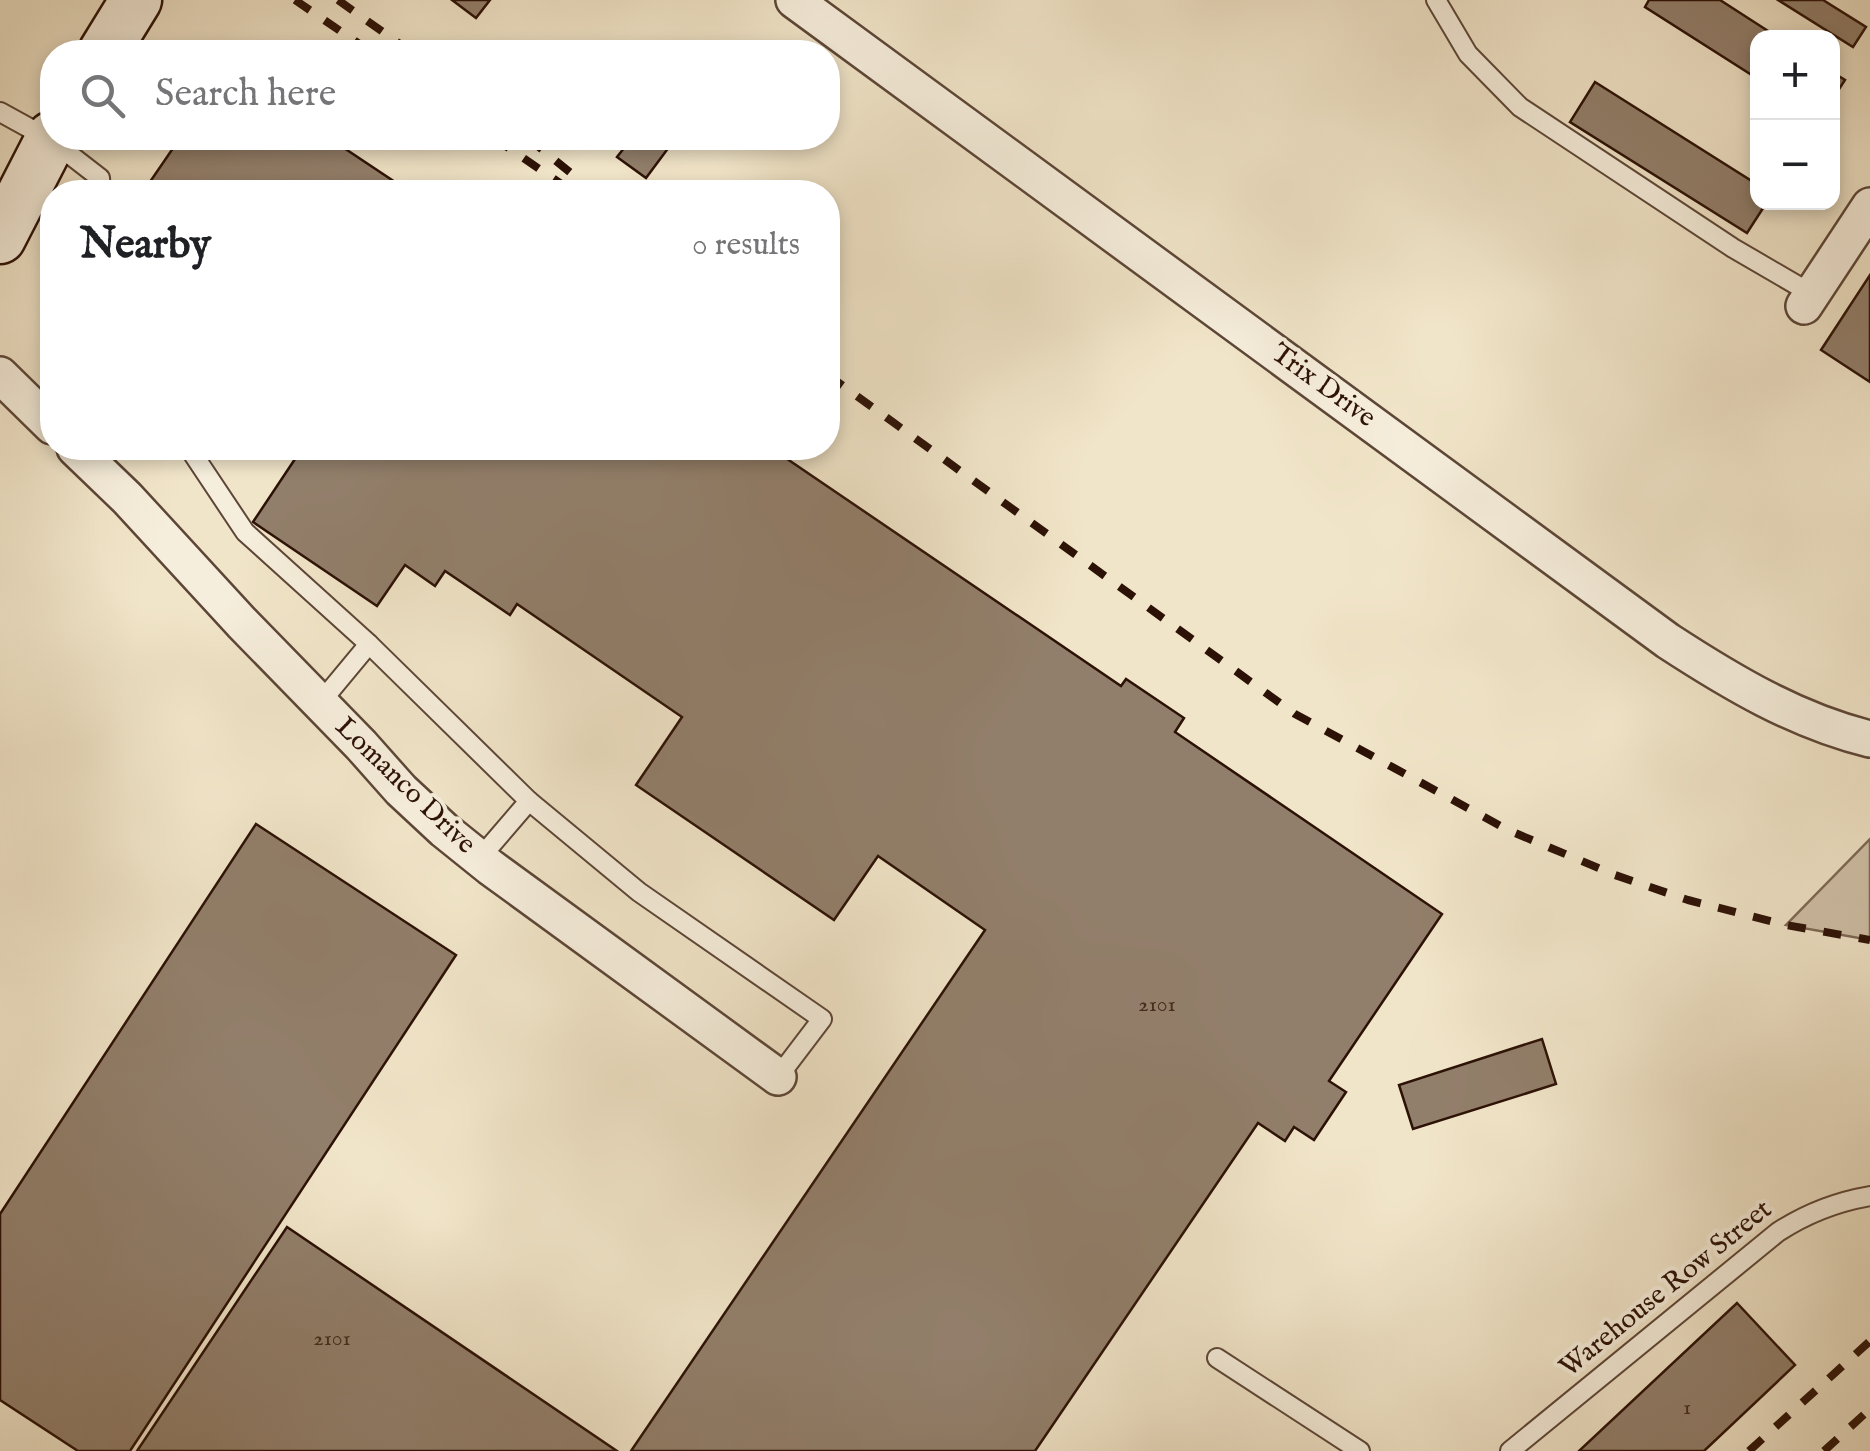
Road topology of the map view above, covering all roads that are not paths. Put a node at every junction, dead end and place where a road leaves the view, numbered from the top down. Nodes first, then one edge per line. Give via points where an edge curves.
1 (136, 0) edge
2 (794, 0) edge
3 (1436, 0) edge
4 (111, 40) edge
5 (0, 112) edge
6 (40, 133) edge
7 (46, 150) edge
8 (66, 150) edge
9 (100, 180) edge
10 (1870, 206) edge
11 (0, 238) edge
12 (1808, 300) joint
13 (0, 374) edge
14 (40, 414) edge
15 (87, 460) edge
16 (196, 460) edge
17 (369, 644) junction
18 (320, 703) junction
19 (1870, 739) edge
20 (528, 801) junction
21 (480, 858) junction
22 (778, 1076) joint
23 (1870, 1196) edge
24 (1216, 1358) dead end
25 (1360, 1451) edge
26 (1510, 1451) edge

1 - 4 main road
2 - 19 street, Trix Drive via 1668,641 1785,709
3 - 12 lane via 1468,54 1520,107
5 - 6 lane
7 - 11 main road
8 - 9 lane
10 - 12 street
13 - 14 street
15 - 18 street, Lomanco Drive
16 - 17 lane via 244,532
17 - 18 lane
17 - 20 lane
18 - 21 street, Lomanco Drive via 401,790
20 - 21 lane
20 - 22 lane via 640,892 822,1019
21 - 22 street, Lomanco Drive
23 - 26 lane, Warehouse Row Street via 1803,1216 1778,1232
24 - 25 lane

